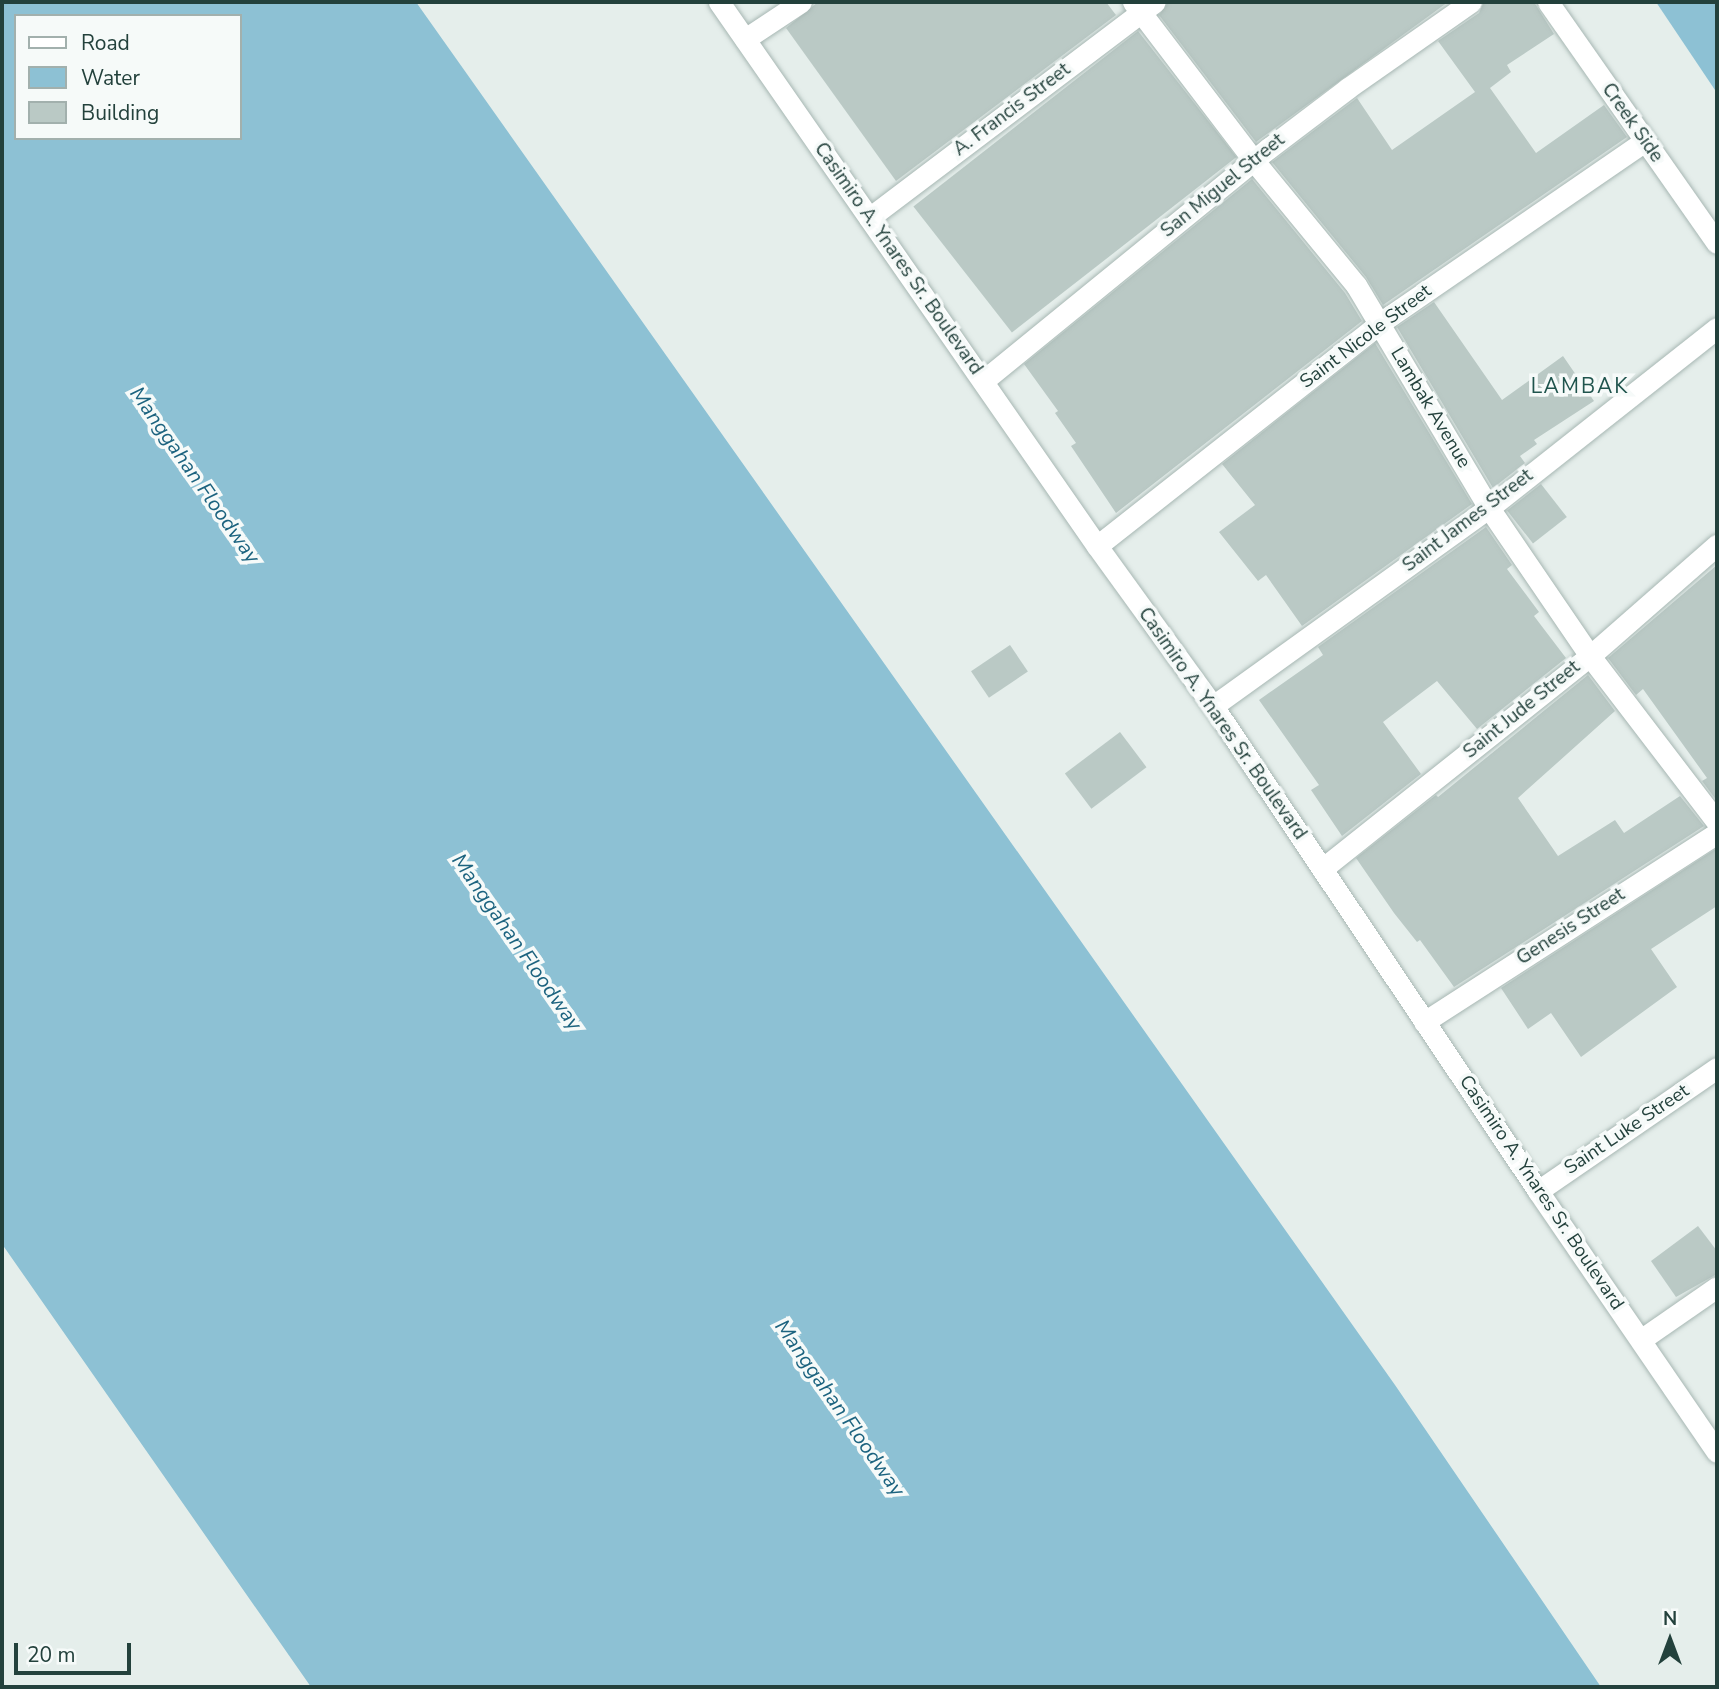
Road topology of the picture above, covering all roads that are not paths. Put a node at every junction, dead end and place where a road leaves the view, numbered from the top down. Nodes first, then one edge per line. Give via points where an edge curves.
1 (719, 2) edge
2 (801, 2) edge
3 (1471, 2) edge
4 (1548, 2) edge
5 (1143, 5) edge
6 (745, 39) junction
7 (1645, 141) junction
8 (1254, 160) junction
9 (869, 218) junction
10 (1717, 243) edge
11 (1380, 323) junction
12 (1717, 328) edge
13 (983, 381) junction
14 (1489, 508) junction
15 (1717, 545) edge
16 (1097, 546) junction
17 (1590, 656) junction
18 (1213, 706) junction
19 (1717, 822) edge
20 (1717, 833) edge
21 (1322, 869) junction
22 (1424, 1022) junction
23 (1717, 1068) edge
24 (1538, 1191) junction
25 (1717, 1287) edge
26 (1642, 1339) junction
27 (1717, 1452) edge

1 - 6 street, Casimiro A. Ynares Sr. Boulevard
2 - 6 street
3 - 8 street, San Miguel Street
4 - 7 street, Creek Side
5 - 8 street, Lambak Avenue
5 - 9 street, A. Francis Street
6 - 9 street, Casimiro A. Ynares Sr. Boulevard
7 - 10 street, Creek Side
7 - 11 street, Saint Nicole Street
8 - 11 street, Lambak Avenue via 1356,285
8 - 13 street, San Miguel Street
9 - 13 street, Casimiro A. Ynares Sr. Boulevard
11 - 14 street, Lambak Avenue
11 - 16 street, Saint Nicole Street
12 - 14 street, Saint James Street
13 - 16 street, Casimiro A. Ynares Sr. Boulevard
14 - 17 street, Lambak Avenue
14 - 18 street, Saint James Street
15 - 17 street, Saint Jude Street
16 - 18 street, Casimiro A. Ynares Sr. Boulevard
17 - 19 street, Lambak Avenue
17 - 21 street, Saint Jude Street
18 - 21 street, Casimiro A. Ynares Sr. Boulevard
20 - 22 street, Genesis Street
21 - 22 street, Casimiro A. Ynares Sr. Boulevard
22 - 24 street, Casimiro A. Ynares Sr. Boulevard
23 - 24 street, Saint Luke Street
24 - 26 street, Casimiro A. Ynares Sr. Boulevard
25 - 26 street
26 - 27 street, Casimiro A. Ynares Sr. Boulevard

